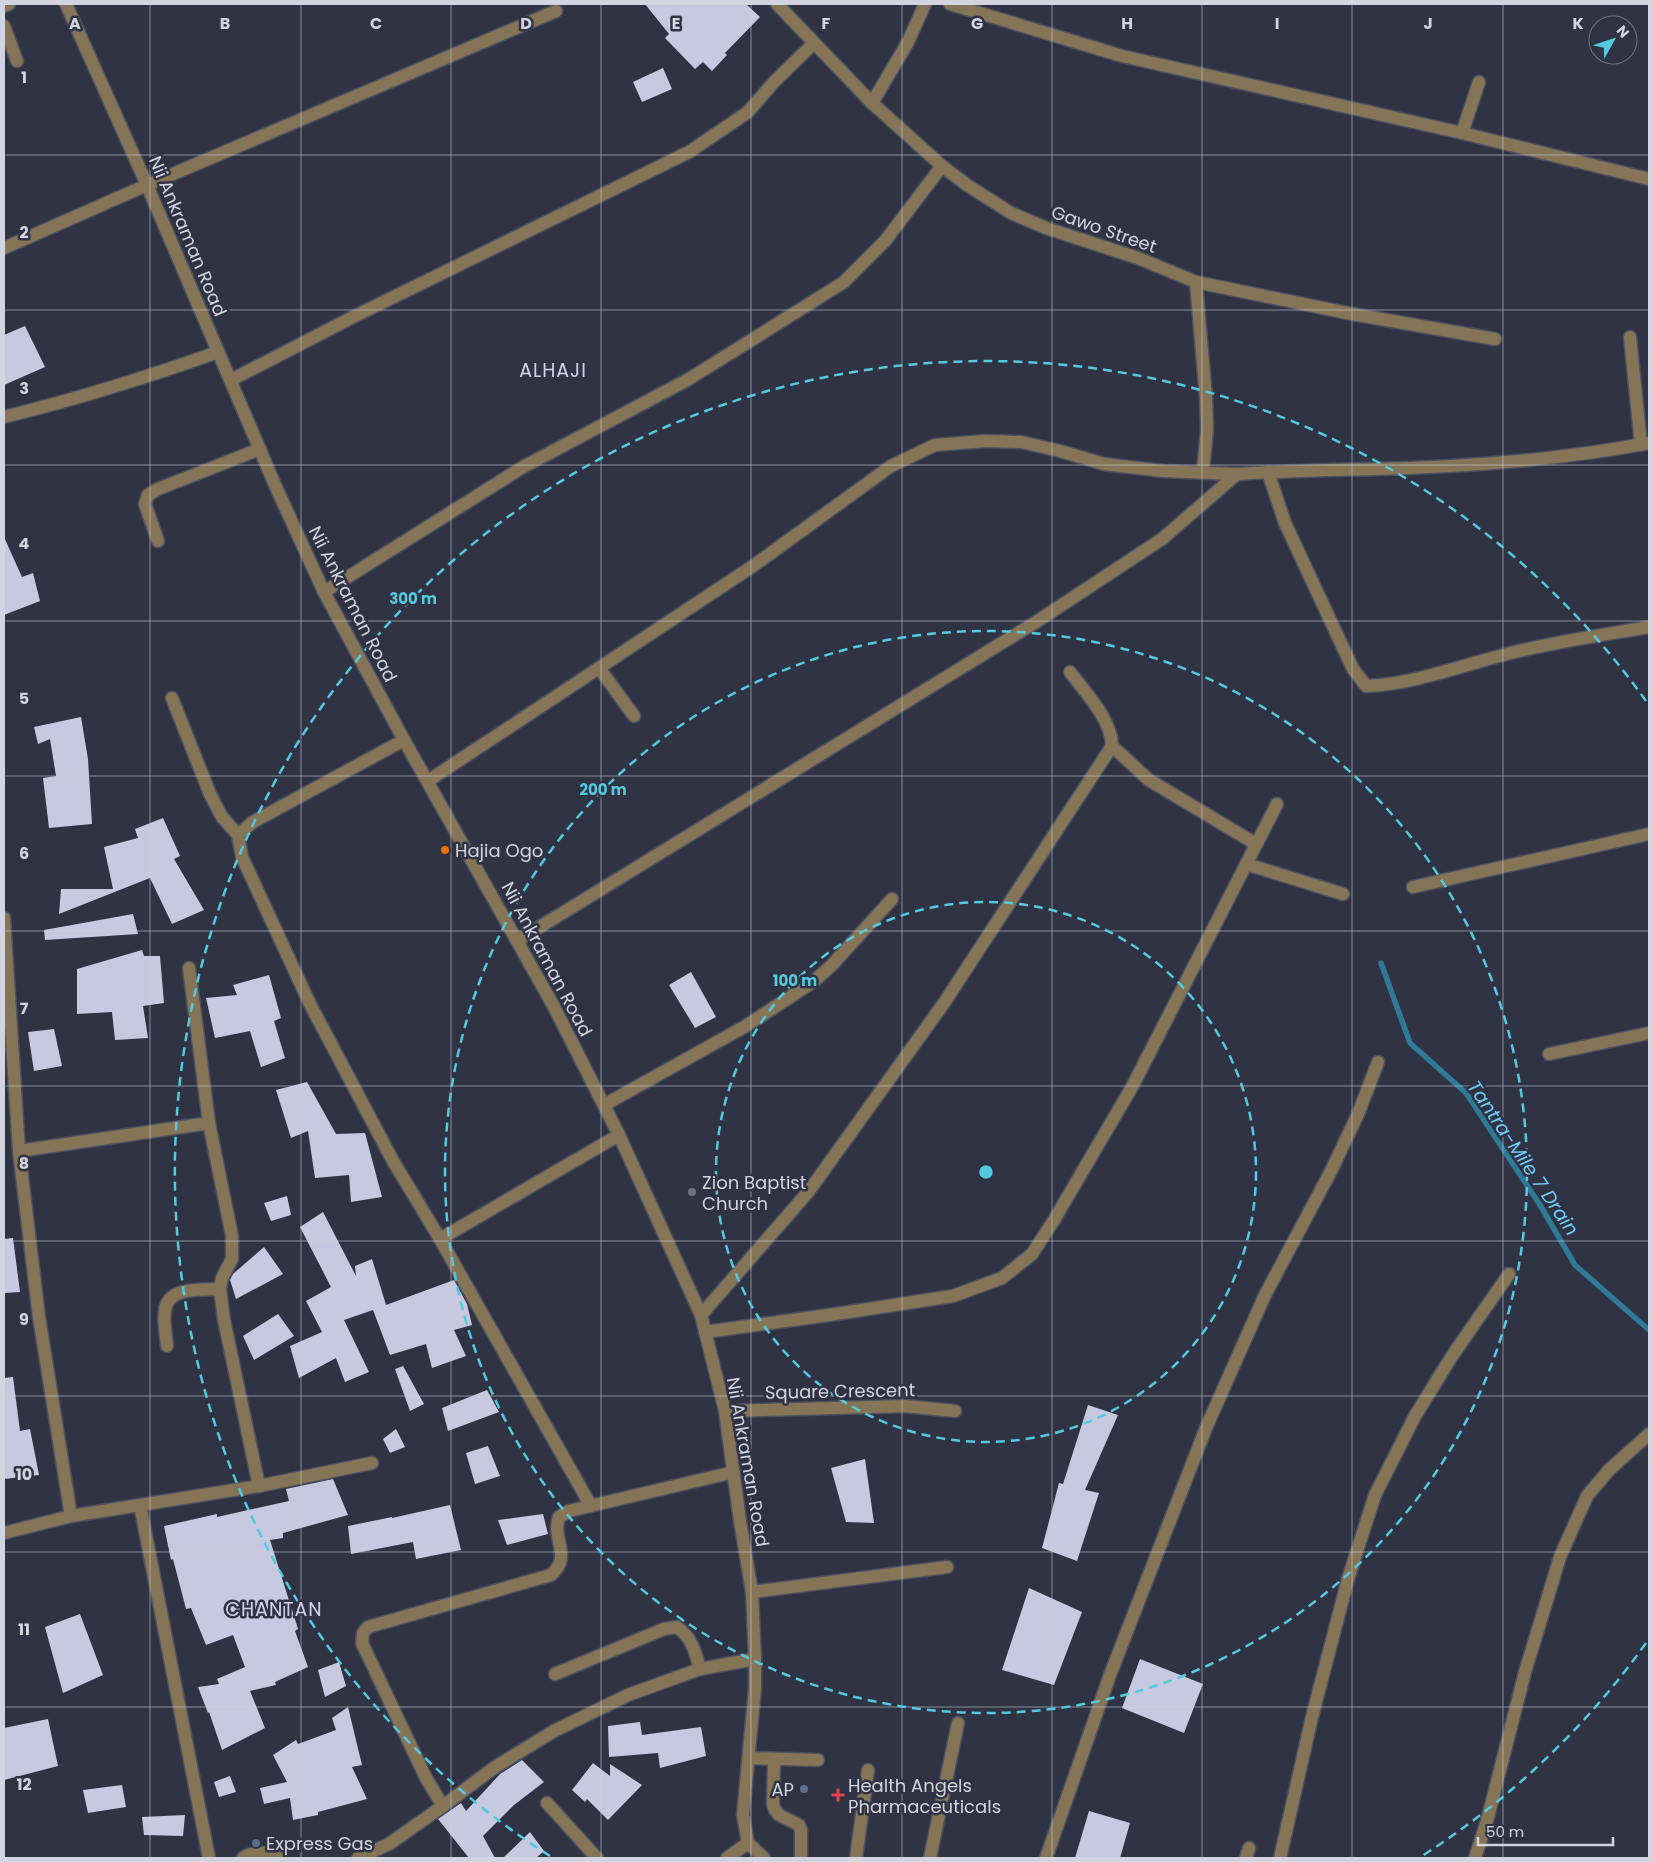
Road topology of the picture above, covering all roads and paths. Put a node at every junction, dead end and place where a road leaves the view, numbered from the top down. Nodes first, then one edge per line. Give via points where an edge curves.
1 (9, 4) edge
2 (66, 4) edge
3 (777, 4) edge
4 (925, 4) edge
5 (950, 4) edge
6 (4, 6) edge
7 (556, 11) dead end
8 (4, 26) edge
9 (814, 43) junction
10 (17, 61) dead end
11 (1479, 82) dead end
12 (872, 104) junction
13 (1462, 133) junction
14 (942, 166) junction
15 (1649, 179) edge
16 (147, 185) junction
17 (4, 248) edge
18 (1196, 282) junction
19 (1630, 337) dead end
20 (1495, 339) dead end
21 (218, 352) junction
22 (231, 380) junction
23 (4, 417) edge
24 (1645, 444) edge
25 (260, 449) junction
26 (1203, 472) junction
27 (1268, 472) junction
28 (1237, 474) junction
29 (158, 541) dead end
30 (324, 592) junction
31 (1649, 627) edge
32 (599, 668) junction
33 (1070, 672) dead end
34 (172, 698) dead end
35 (634, 716) dead end
36 (404, 740) junction
37 (1112, 746) junction
38 (428, 781) junction
39 (1277, 804) dead end
40 (1649, 834) edge
41 (238, 835) junction
42 (1256, 844) junction
43 (1246, 864) junction
44 (1413, 887) dead end
45 (1343, 894) dead end
46 (892, 899) dead end
47 (4, 918) edge
48 (517, 941) junction
49 (190, 968) dead end
50 (1649, 1033) edge
51 (1549, 1054) dead end
52 (1378, 1062) dead end
53 (604, 1105) junction
54 (209, 1123) junction
55 (619, 1135) junction
56 (19, 1150) junction
57 (440, 1239) junction
58 (1509, 1274) dead end
59 (220, 1289) junction
60 (701, 1315) junction
61 (705, 1332) junction
62 (167, 1346) dead end
63 (725, 1411) junction
64 (956, 1411) dead end
65 (1649, 1434) edge
66 (372, 1463) dead end
67 (734, 1472) junction
68 (259, 1486) junction
69 (140, 1505) junction
70 (591, 1506) junction
71 (71, 1516) junction
72 (4, 1533) edge
73 (947, 1566) dead end
74 (752, 1592) junction
75 (755, 1659) junction
76 (700, 1669) junction
77 (556, 1674) dead end
78 (958, 1723) dead end
79 (749, 1758) junction
80 (774, 1760) junction
81 (818, 1760) dead end
82 (868, 1770) dead end
83 (547, 1803) dead end
84 (443, 1806) junction
85 (748, 1843) junction
86 (209, 1858) edge
87 (243, 1858) edge
88 (281, 1858) edge
89 (358, 1858) edge
90 (597, 1858) edge
91 (727, 1858) edge
92 (764, 1858) edge
93 (801, 1858) edge
94 (856, 1858) edge
95 (930, 1858) edge
96 (1046, 1858) edge
97 (1280, 1858) edge
98 (1475, 1858) edge

1 - 6 street
2 - 16 street, Nii Ankraman Road
3 - 9 street, Gawo Street
4 - 12 street via 908,42
5 - 13 street via 1122,56
7 - 16 street
8 - 10 street
9 - 12 street, Gawo Street
9 - 22 street via 748,112 689,152
11 - 13 street
12 - 14 street, Gawo Street
13 - 15 street
14 - 18 street, Gawo Street via 1011,213
14 - 30 street via 885,241 844,282 690,379 523,467
16 - 17 street
16 - 21 street, Nii Ankraman Road
18 - 20 street, Gawo Street
18 - 26 street via 1206,398
19 - 24 street
21 - 22 street, Nii Ankraman Road
21 - 23 street via 149,376
22 - 25 street, Nii Ankraman Road
24 - 27 street via 1581,454 1410,468
25 - 29 street via 148,495 145,504
25 - 30 street, Nii Ankraman Road
26 - 28 street
26 - 32 street via 1104,464 1021,442 936,444 891,466 753,566
27 - 28 street
27 - 31 street via 1285,523 1353,669 1366,686 1382,686 1508,654
28 - 48 street via 1162,539 1036,622
30 - 36 street, Nii Ankraman Road
32 - 35 street
32 - 38 street
33 - 37 street via 1104,720 1112,737
34 - 41 street via 210,794 222,817
36 - 38 street, Nii Ankraman Road
36 - 41 street via 253,822
37 - 42 street via 1149,780
37 - 60 street via 933,1019 809,1191
38 - 48 street, Nii Ankraman Road
39 - 42 street
40 - 44 street
41 - 57 street via 242,857 310,1004
42 - 43 street
43 - 45 street
43 - 61 street via 1132,1087 1032,1254 1002,1278 953,1296
46 - 53 street via 813,982 744,1027
47 - 56 street
48 - 53 street, Nii Ankraman Road
49 - 54 street
50 - 51 street
52 - 96 street via 1358,1114 1265,1295 1206,1428 1110,1675
53 - 55 street, Nii Ankraman Road
54 - 56 street
54 - 59 street via 233,1250
55 - 57 street
55 - 60 street, Nii Ankraman Road
56 - 71 street via 39,1317
57 - 70 street
58 - 97 street via 1415,1416 1375,1494 1348,1579
59 - 62 street via 180,1292 169,1300 165,1309
59 - 68 street
60 - 61 street, Nii Ankraman Road
61 - 63 street, Nii Ankraman Road
63 - 64 street, Square Crescent via 905,1406
63 - 67 street, Nii Ankraman Road
65 - 98 street via 1609,1470 1587,1496 1560,1557 1525,1672 1488,1822
66 - 68 street
67 - 70 street
67 - 74 street, Nii Ankraman Road
68 - 69 street
69 - 71 street
69 - 86 street
70 - 84 street via 559,1517 556,1525 562,1558 559,1568 551,1575 368,1627 363,1633 362,1643 426,1778
71 - 72 street
73 - 74 street
74 - 75 street, Nii Ankraman Road
75 - 76 street
75 - 79 street, Nii Ankraman Road
76 - 77 street via 693,1644 676,1627 664,1629
76 - 84 street via 628,1695 554,1732 495,1767
78 - 95 street
79 - 80 street
79 - 85 street, Nii Ankraman Road via 742,1815
80 - 81 street
80 - 93 street via 773,1805 779,1815 799,1825
82 - 94 street
83 - 90 street
84 - 89 street via 389,1844
85 - 91 street
85 - 92 street
87 - 88 street via 254,1853

